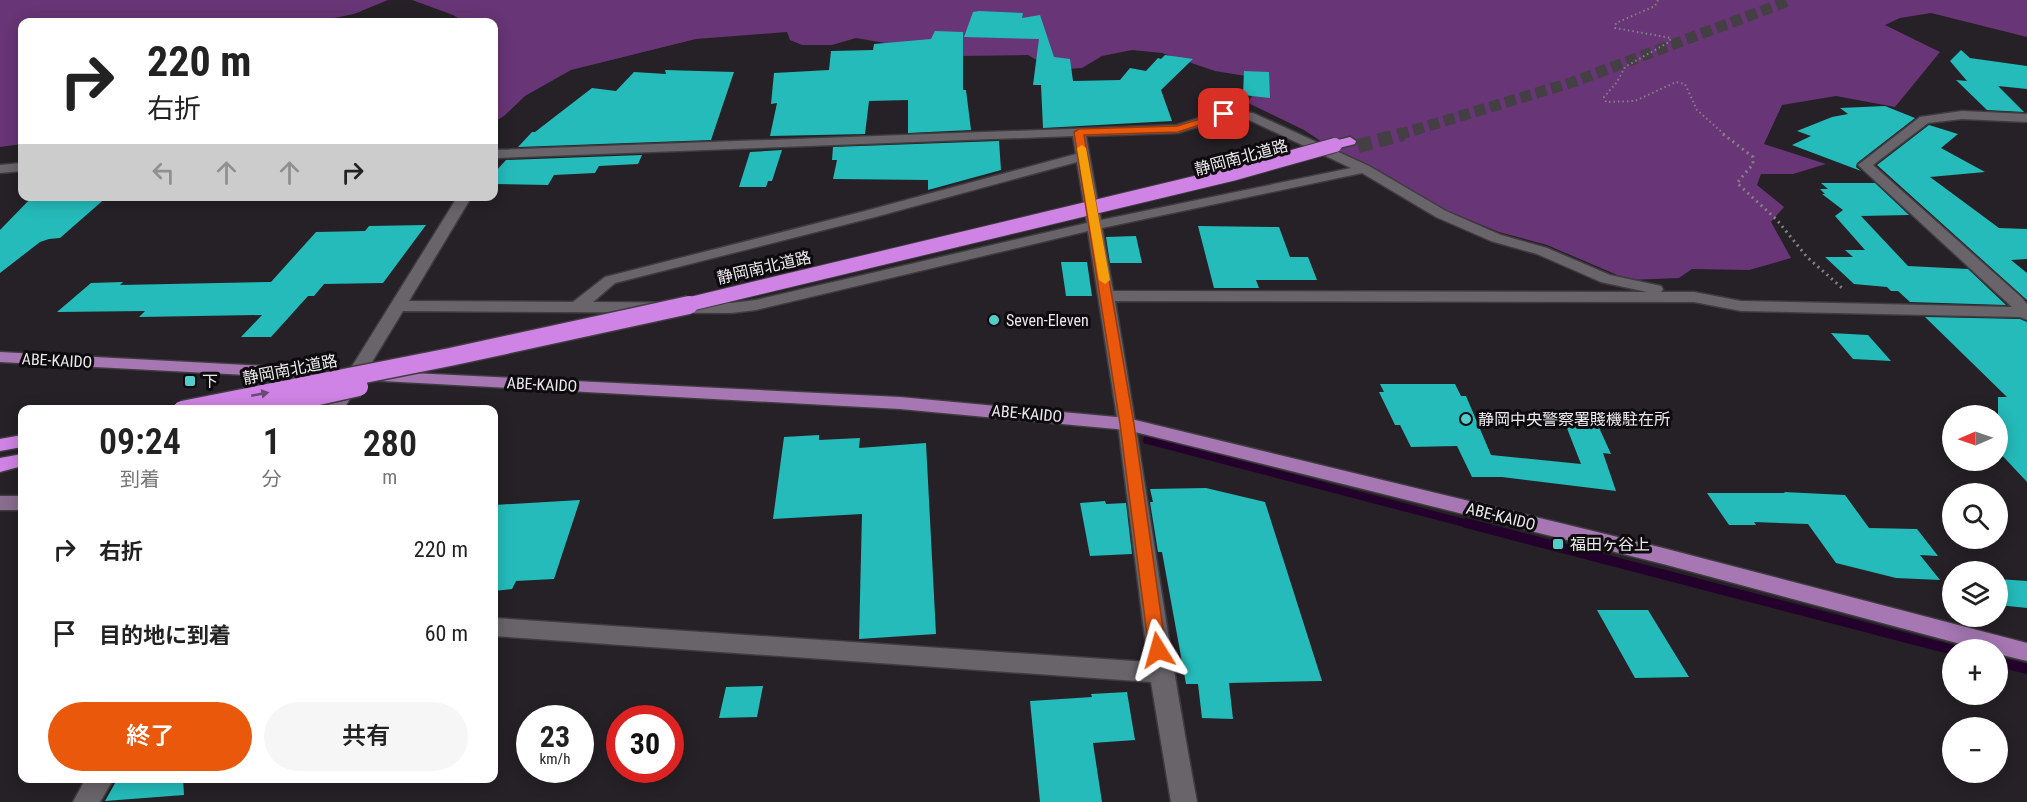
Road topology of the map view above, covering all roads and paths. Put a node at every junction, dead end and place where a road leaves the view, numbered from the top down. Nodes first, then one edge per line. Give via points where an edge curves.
1 (1658, 0) edge
2 (2027, 118) edge
3 (1079, 132) junction
4 (498, 154) edge
5 (1083, 156) junction
6 (18, 167) edge
7 (0, 169) edge
8 (1364, 169) junction
9 (462, 201) edge
10 (1095, 225) junction
11 (1107, 296) junction
12 (1694, 297) junction
13 (398, 306) junction
14 (577, 307) junction
15 (2023, 308) edge
16 (1865, 309) junction
17 (0, 357) edge
18 (355, 376) junction
19 (207, 405) edge
20 (278, 405) edge
21 (337, 405) edge
22 (1127, 424) junction
23 (18, 442) edge
24 (0, 445) edge
25 (18, 461) edge
26 (0, 465) edge
27 (0, 503) edge
28 (18, 503) edge
29 (498, 627) edge
30 (2027, 652) edge
31 (1161, 673) junction
32 (98, 783) edge
33 (86, 802) edge
34 (1184, 802) edge

1 - 16 path via 1655,6 1616,23 1615,28 1658,34 1671,38 1669,42 1625,67 1604,97 1606,102 1636,102 1677,82 1685,84 1695,108 1709,125 1738,142 1753,157 1753,164 1737,183 1777,220 1806,257
2 - 15 street via 1962,115 1924,120 1865,165
3 - 4 street
3 - 5 street
3 - 8 street via 1178,129 1224,114 1249,116
5 - 10 street
5 - 14 street via 610,280
6 - 7 street
8 - 10 street
8 - 12 street via 1441,214 1496,238 1542,251 1606,279
9 - 13 street
10 - 11 street
10 - 14 street via 756,305
11 - 12 street
11 - 22 street
12 - 16 street via 1741,306
13 - 14 street
13 - 18 street
15 - 16 street
17 - 18 main road, ABE-KAIDO
18 - 21 street
18 - 22 main road, ABE-KAIDO via 900,403
19 -> 20 highway, 静岡南北道路, bridge via 693,304 1347,146 1197,189 695,312
22 - 30 main road, ABE-KAIDO via 1663,556
22 - 31 street
23 - 24 highway
25 - 26 highway
27 - 28 street
29 - 31 street
31 - 34 street
32 - 33 street

